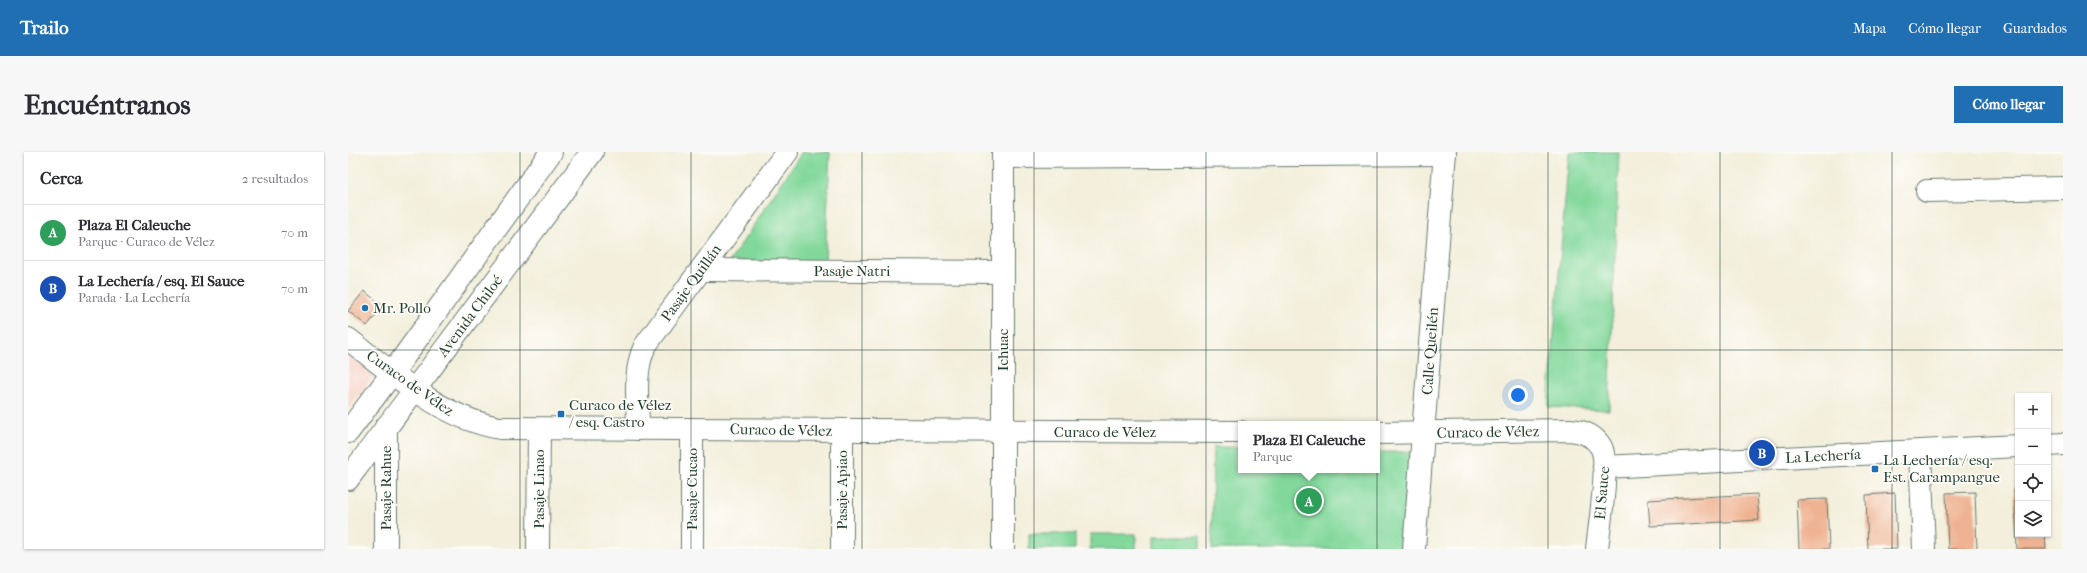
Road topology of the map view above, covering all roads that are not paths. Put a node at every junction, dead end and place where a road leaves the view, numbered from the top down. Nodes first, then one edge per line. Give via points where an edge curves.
1 (550, 152) edge
2 (592, 152) edge
3 (787, 152) edge
4 (1445, 153) edge
5 (1003, 155) edge
6 (2063, 188) edge
7 (1927, 191) dead end
8 (701, 270) junction
9 (1003, 272) junction
10 (348, 339) edge
11 (393, 372) junction
12 (415, 389) junction
13 (386, 427) junction
14 (539, 429) junction
15 (638, 429) junction
16 (692, 430) junction
17 (842, 431) junction
18 (348, 432) edge
19 (1003, 432) junction
20 (1238, 432) edge
21 (1380, 433) edge
22 (1424, 433) junction
23 (1596, 440) joint
24 (2063, 444) edge
25 (2051, 445) edge
26 (2015, 446) edge
27 (1920, 451) junction
28 (1604, 467) junction
29 (348, 479) edge
30 (386, 549) edge
31 (538, 549) edge
32 (692, 549) edge
33 (842, 549) edge
34 (1003, 549) edge
35 (1414, 549) edge
36 (1597, 549) edge
37 (1924, 549) edge

1 - 11 street, Avenida Chiloé
2 - 12 street, Avenida Chiloé
3 - 8 street, Pasaje Quillán
4 - 5 street
4 - 22 street, Calle Queilén
5 - 9 street, Ichuac
6 - 7 street
8 - 9 street, Pasaje Natri
8 - 15 street, Pasaje Quillán via 642,354 638,371
9 - 19 street, Ichuac
10 - 11 street, Curaco de Vélez
11 - 12 street, Curaco de Vélez
11 - 18 street, Avenida Chiloé
12 - 13 street, Avenida Chiloé
12 - 14 street, Curaco de Vélez via 460,418 480,425
13 - 29 street, Avenida Chiloé
13 - 30 street, Pasaje Rahue
14 - 15 street, Curaco de Vélez
14 - 31 street, Pasaje Linao
15 - 16 street, Curaco de Vélez
16 - 17 street, Curaco de Vélez
16 - 32 street, Pasaje Cucao
17 - 19 street, Curaco de Vélez
17 - 33 street, Pasaje Apiao
19 - 20 street, Curaco de Vélez
19 - 34 street, Ichuac
21 - 22 street, Curaco de Vélez
22 - 23 street, Curaco de Vélez via 1570,430 1588,434
22 - 35 street, Calle Queilén
23 - 28 street, El Sauce via 1605,457
24 - 25 street
26 - 27 street, La Lechería
27 - 28 street, La Lechería
27 - 37 street
28 - 36 street, El Sauce

